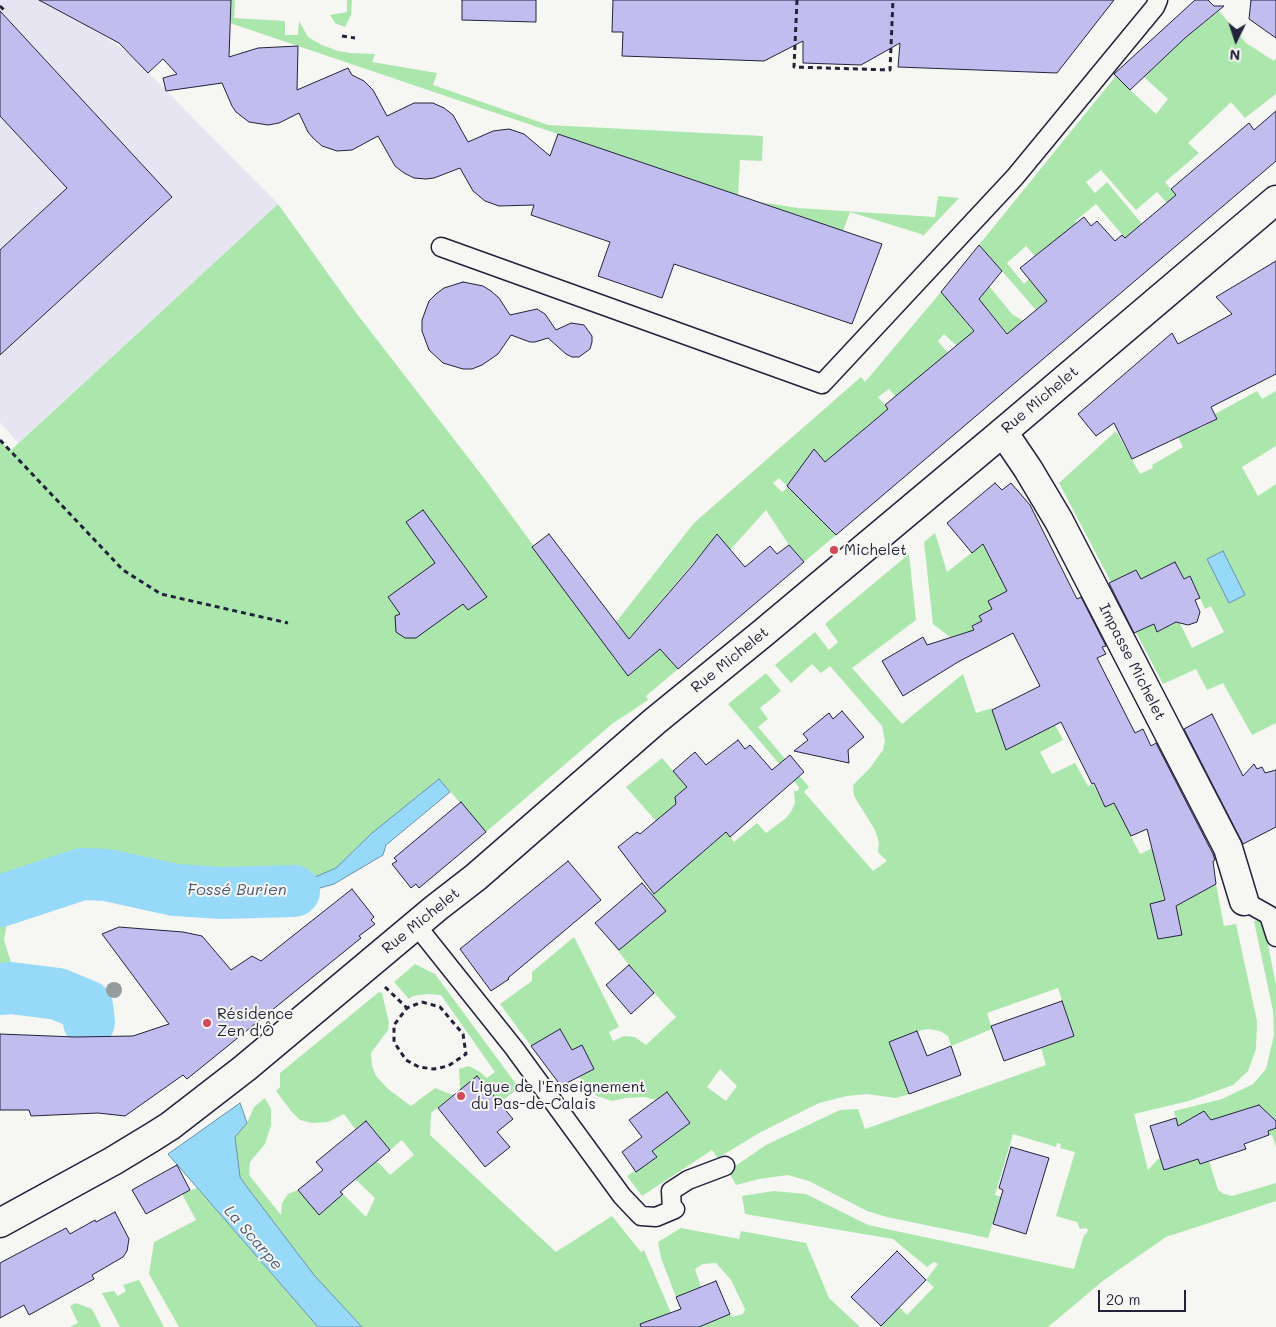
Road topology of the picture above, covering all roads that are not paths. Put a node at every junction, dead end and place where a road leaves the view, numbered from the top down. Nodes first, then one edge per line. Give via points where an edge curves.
1 (1158, 0) edge
2 (1276, 200) edge
3 (440, 247) dead end
4 (1002, 432) junction
5 (1244, 901) joint
6 (416, 925) junction
7 (1276, 937) edge
8 (725, 1166) dead end
9 (0, 1223) edge

1 - 3 lane via 1015,177 822,384
2 - 4 main road, Rue Michelet
4 - 5 main road, Impasse Michelet via 1060,521 1228,848
4 - 6 main road, Rue Michelet
5 - 7 lane via 1270,915
6 - 8 lane via 514,1048 640,1216 656,1217 674,1209 672,1191 688,1180
6 - 9 main road, Rue Michelet via 245,1068 181,1117 113,1161

